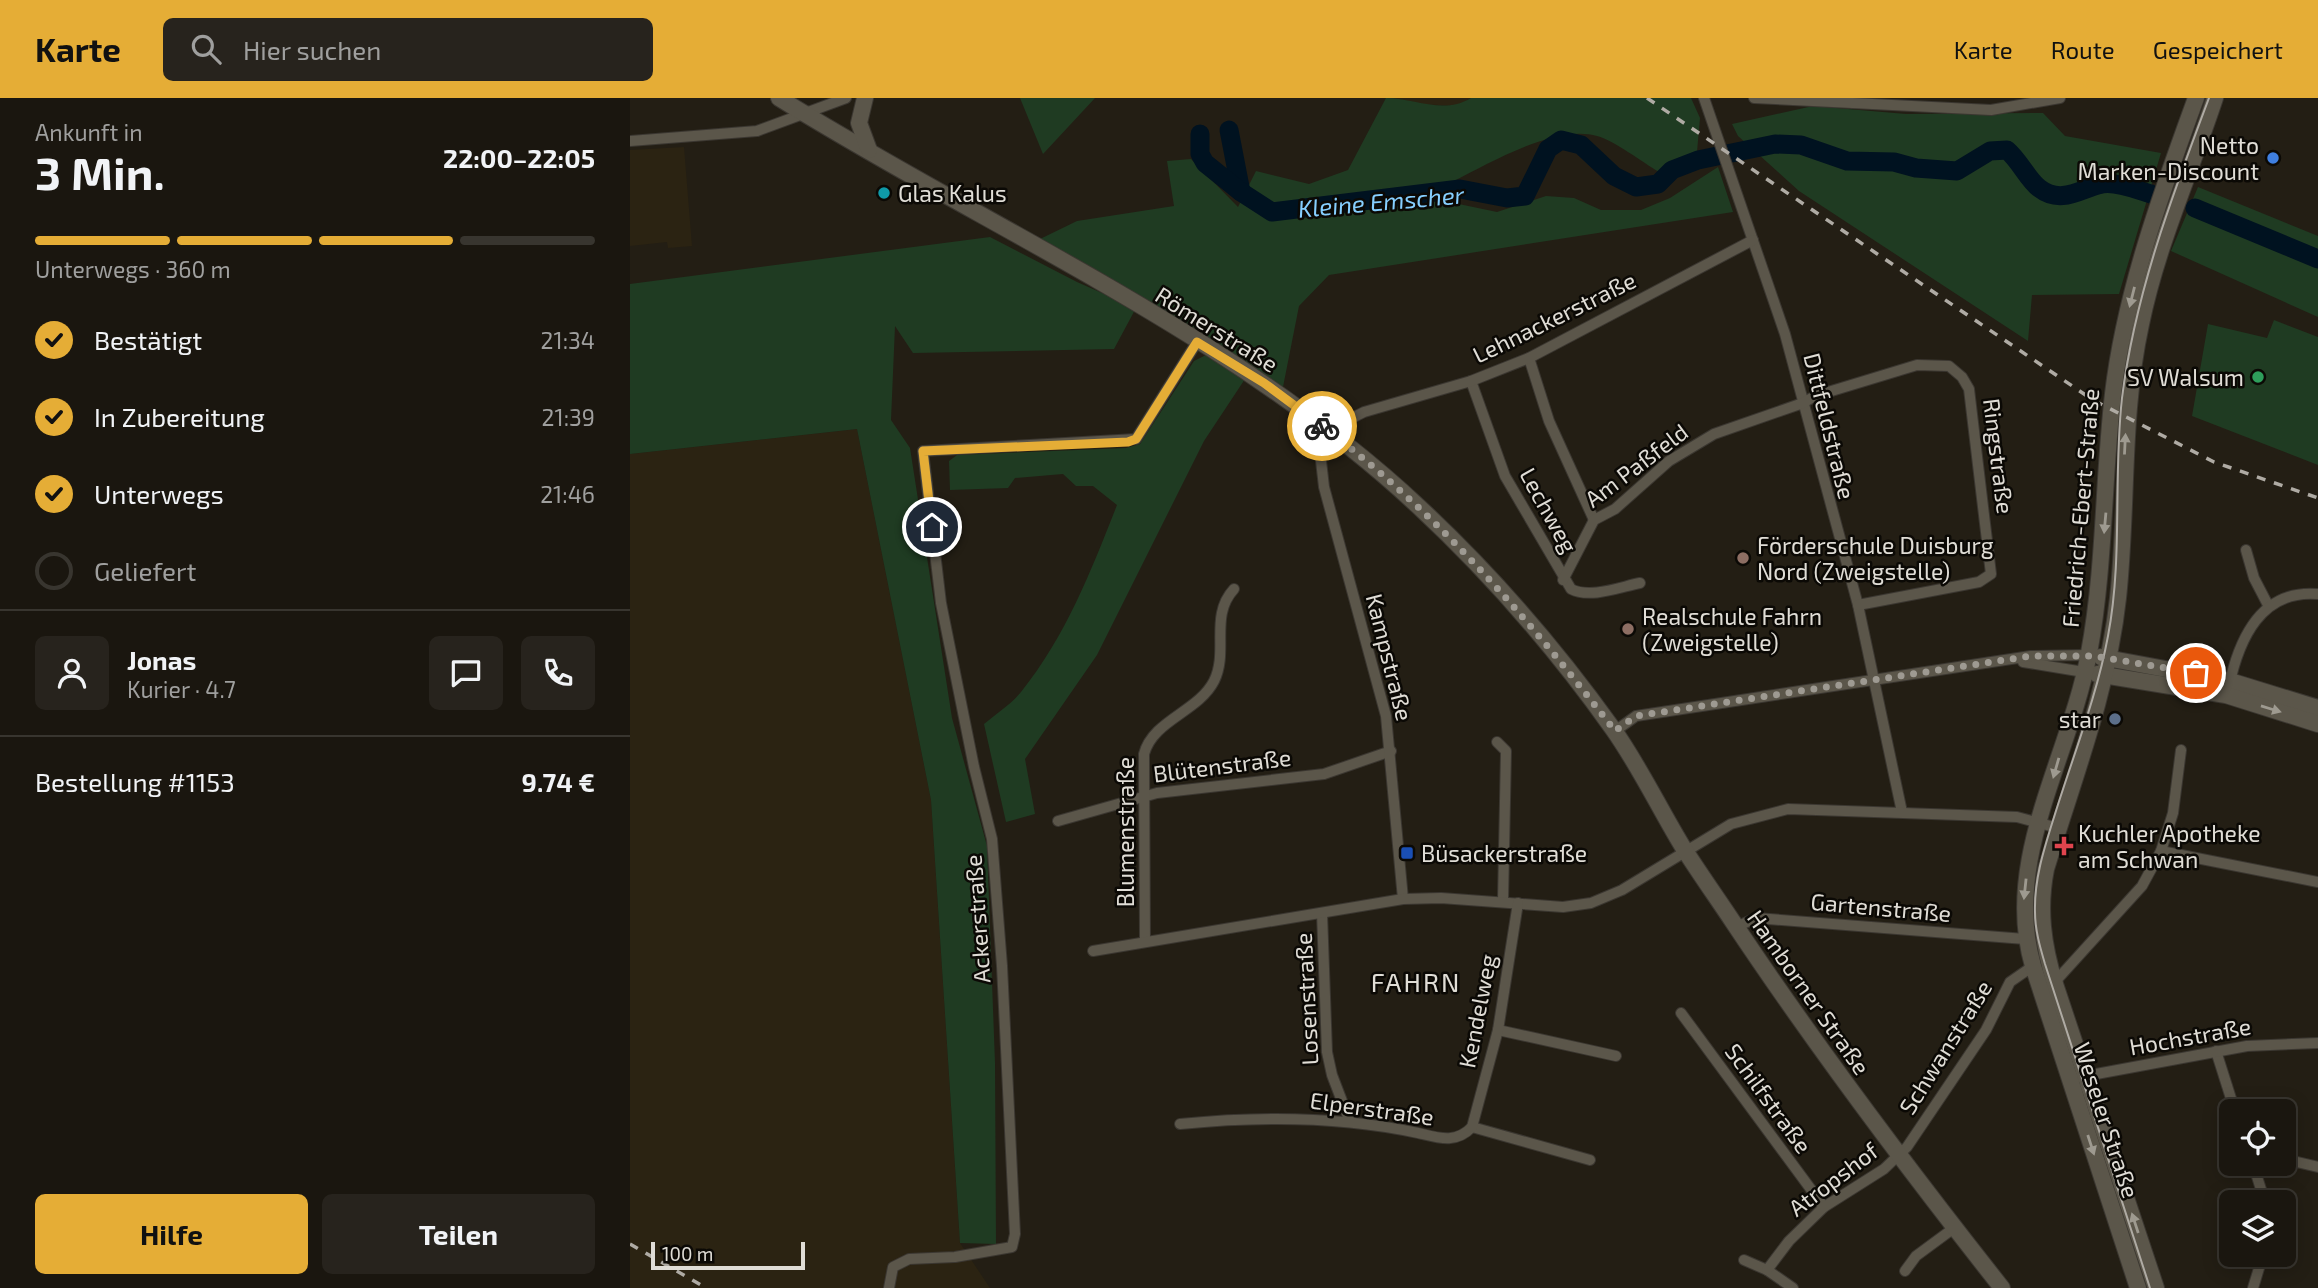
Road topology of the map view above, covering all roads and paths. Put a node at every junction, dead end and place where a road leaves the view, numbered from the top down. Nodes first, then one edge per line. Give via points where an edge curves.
1 (779, 98) edge
2 (846, 98) edge
3 (865, 98) edge
4 (1704, 98) edge
5 (1754, 98) edge
6 (2060, 98) edge
7 (2196, 98) edge
8 (2215, 98) edge
9 (804, 114) junction
10 (630, 141) edge
11 (869, 150) junction
12 (1753, 240) junction
13 (1197, 342) junction
14 (1529, 358) junction
15 (1471, 381) junction
16 (1802, 403) junction
17 (1328, 430) junction
18 (1594, 520) junction
19 (2246, 550) dead end
20 (1563, 580) junction
21 (1640, 583) dead end
22 (1234, 589) dead end
23 (2318, 594) edge
24 (1858, 605) junction
25 (2268, 605) junction
26 (2088, 655) junction
27 (2110, 658) junction
28 (2013, 661) junction
29 (2084, 672) junction
30 (2104, 676) junction
31 (1874, 680) junction
32 (2228, 688) junction
33 (2318, 708) edge
34 (2318, 724) edge
35 (1615, 731) junction
36 (1497, 742) dead end
37 (1391, 751) junction
38 (2181, 751) dead end
39 (1145, 796) junction
40 (1902, 812) junction
41 (1058, 821) dead end
42 (2040, 822) junction
43 (2058, 828) junction
44 (2161, 851) junction
45 (1686, 852) junction
46 (2318, 882) edge
47 (1403, 899) junction
48 (1503, 901) junction
49 (1518, 903) junction
50 (1322, 913) junction
51 (1736, 927) junction
52 (2025, 939) junction
53 (1145, 942) junction
54 (1093, 951) dead end
55 (2033, 966) junction
56 (2047, 986) junction
57 (1681, 1013) dead end
58 (1498, 1030) junction
59 (2318, 1043) edge
60 (2216, 1051) junction
61 (1616, 1056) dead end
62 (2087, 1075) junction
63 (2070, 1080) junction
64 (2231, 1099) edge
65 (1350, 1122) junction
66 (1180, 1124) dead end
67 (1472, 1127) junction
68 (1899, 1156) junction
69 (1590, 1160) dead end
70 (2296, 1162) edge
71 (2318, 1167) edge
72 (1824, 1208) junction
73 (1954, 1228) junction
74 (1744, 1260) dead end
75 (2259, 1267) edge
76 (1767, 1270) junction
77 (1905, 1272) dead end
78 (888, 1288) edge
79 (1793, 1288) edge
80 (2002, 1288) edge
81 (2138, 1288) edge
82 (2156, 1288) edge
83 (2253, 1288) edge

1 - 9 main road, Römerstraße
2 - 9 street
3 - 11 main road via 859,123
4 - 12 street, Dittfeldstraße
5 - 6 street via 1991,110
7 -> 26 main road, Friedrich-Ebert-Straße via 2149,231 2125,322 2113,394 2100,582
27 -> 8 main road, Friedrich-Ebert-Straße via 2119,596 2128,394 2141,324 2161,246
9 - 10 street via 757,131
9 - 11 main road, Römerstraße
11 - 13 main road, Römerstraße
12 - 14 street, Lehnackerstraße
12 - 16 street, Dittfeldstraße via 1785,334
13 - 17 main road, Römerstraße
13 - 78 street, Ackerstraße via 1136,439 923,451 941,603 992,839 1015,1234 1012,1247 909,1259 893,1267
14 - 15 street, Lehnackerstraße
14 - 18 street via 1549,421
15 - 17 street, Lehnackerstraße via 1364,412
15 - 20 street, Lechweg via 1505,476
16 - 18 street, Am Paßfeld via 1714,434 1669,461 1615,509
16 - 24 street, Dittfeldstraße
16 - 24 street, Ringstraße via 1876,376 1933,363 1949,366 1969,389 1991,574 1979,582
17 - 35 main road, Römerstraße via 1419,507 1487,575
17 - 37 street, Kampstraße via 1320,452 1324,487 1386,716
18 - 20 street, Am Paßfeld
19 - 25 street
20 - 21 street, Lechweg via 1579,594
22 - 39 street, Blumenstraße via 1220,612 1219,659 1213,683 1151,738 1144,754
23 - 25 street
24 - 31 street, Dittfeldstraße
25 - 32 street via 2245,636
26 - 27 main road
26 - 28 street via 2031,656
26 - 29 main road, Friedrich-Ebert-Straße
27 - 30 main road, Friedrich-Ebert-Straße
27 - 32 main road
28 - 29 street
28 - 31 street
29 - 30 main road
29 -> 42 main road, Friedrich-Ebert-Straße
30 - 32 main road
30 - 43 main road, Friedrich-Ebert-Straße
31 - 35 street via 1636,716
31 - 40 street, Dittfeldstraße
32 - 33 main road
32 -> 34 main road
35 - 45 main road, Römerstraße
36 - 48 street via 1506,751
37 - 39 street, Blütenstraße via 1324,774
37 - 47 street, Kampstraße
38 - 44 street via 2173,813
39 - 41 street, Blütenstraße
39 - 53 street, Blumenstraße
40 - 42 street
40 - 45 street via 1788,809 1731,824
42 - 43 street
42 -> 52 main road, Friedrich-Ebert-Straße via 2025,882
43 - 56 main road, Friedrich-Ebert-Straße via 2041,903
44 - 46 street
44 - 56 street via 2143,886
45 - 49 street via 1591,903 1563,907
45 - 51 main road, Hamborner Straße
47 - 48 street
47 - 50 street
48 - 49 street
49 - 58 street, Kendelweg
50 - 53 street
50 - 65 street, Losenstraße via 1327,1052
51 - 52 street, Gartenstraße via 1756,918
51 - 68 main road, Hamborner Straße
52 - 55 main road, Friedrich-Ebert-Straße
53 - 54 street
55 - 56 main road, Weseler Straße
55 - 68 street, Schwanstraße via 2010,982 1986,1030
56 - 62 main road, Weseler Straße
56 - 63 main road, Weseler Straße
57 - 72 street, Schilfstraße
58 - 61 street
58 - 67 street, Kendelweg
59 - 60 street, Hochstraße
60 - 62 street, Hochstraße
60 - 64 street
62 - 63 street, Hochstraße
82 -> 62 main road, Weseler Straße
63 -> 81 main road, Weseler Straße
65 - 66 street, Elperstraße via 1272,1118
65 - 67 street, Elperstraße via 1447,1140 1464,1136
67 - 69 street
68 - 72 street, Atropshof
68 - 73 main road, Hamborner Straße
70 - 71 street
72 - 76 street, Atropshof
73 - 77 street via 1916,1256
73 - 80 main road, Hamborner Straße
74 - 76 street
75 - 83 street
76 - 79 street

